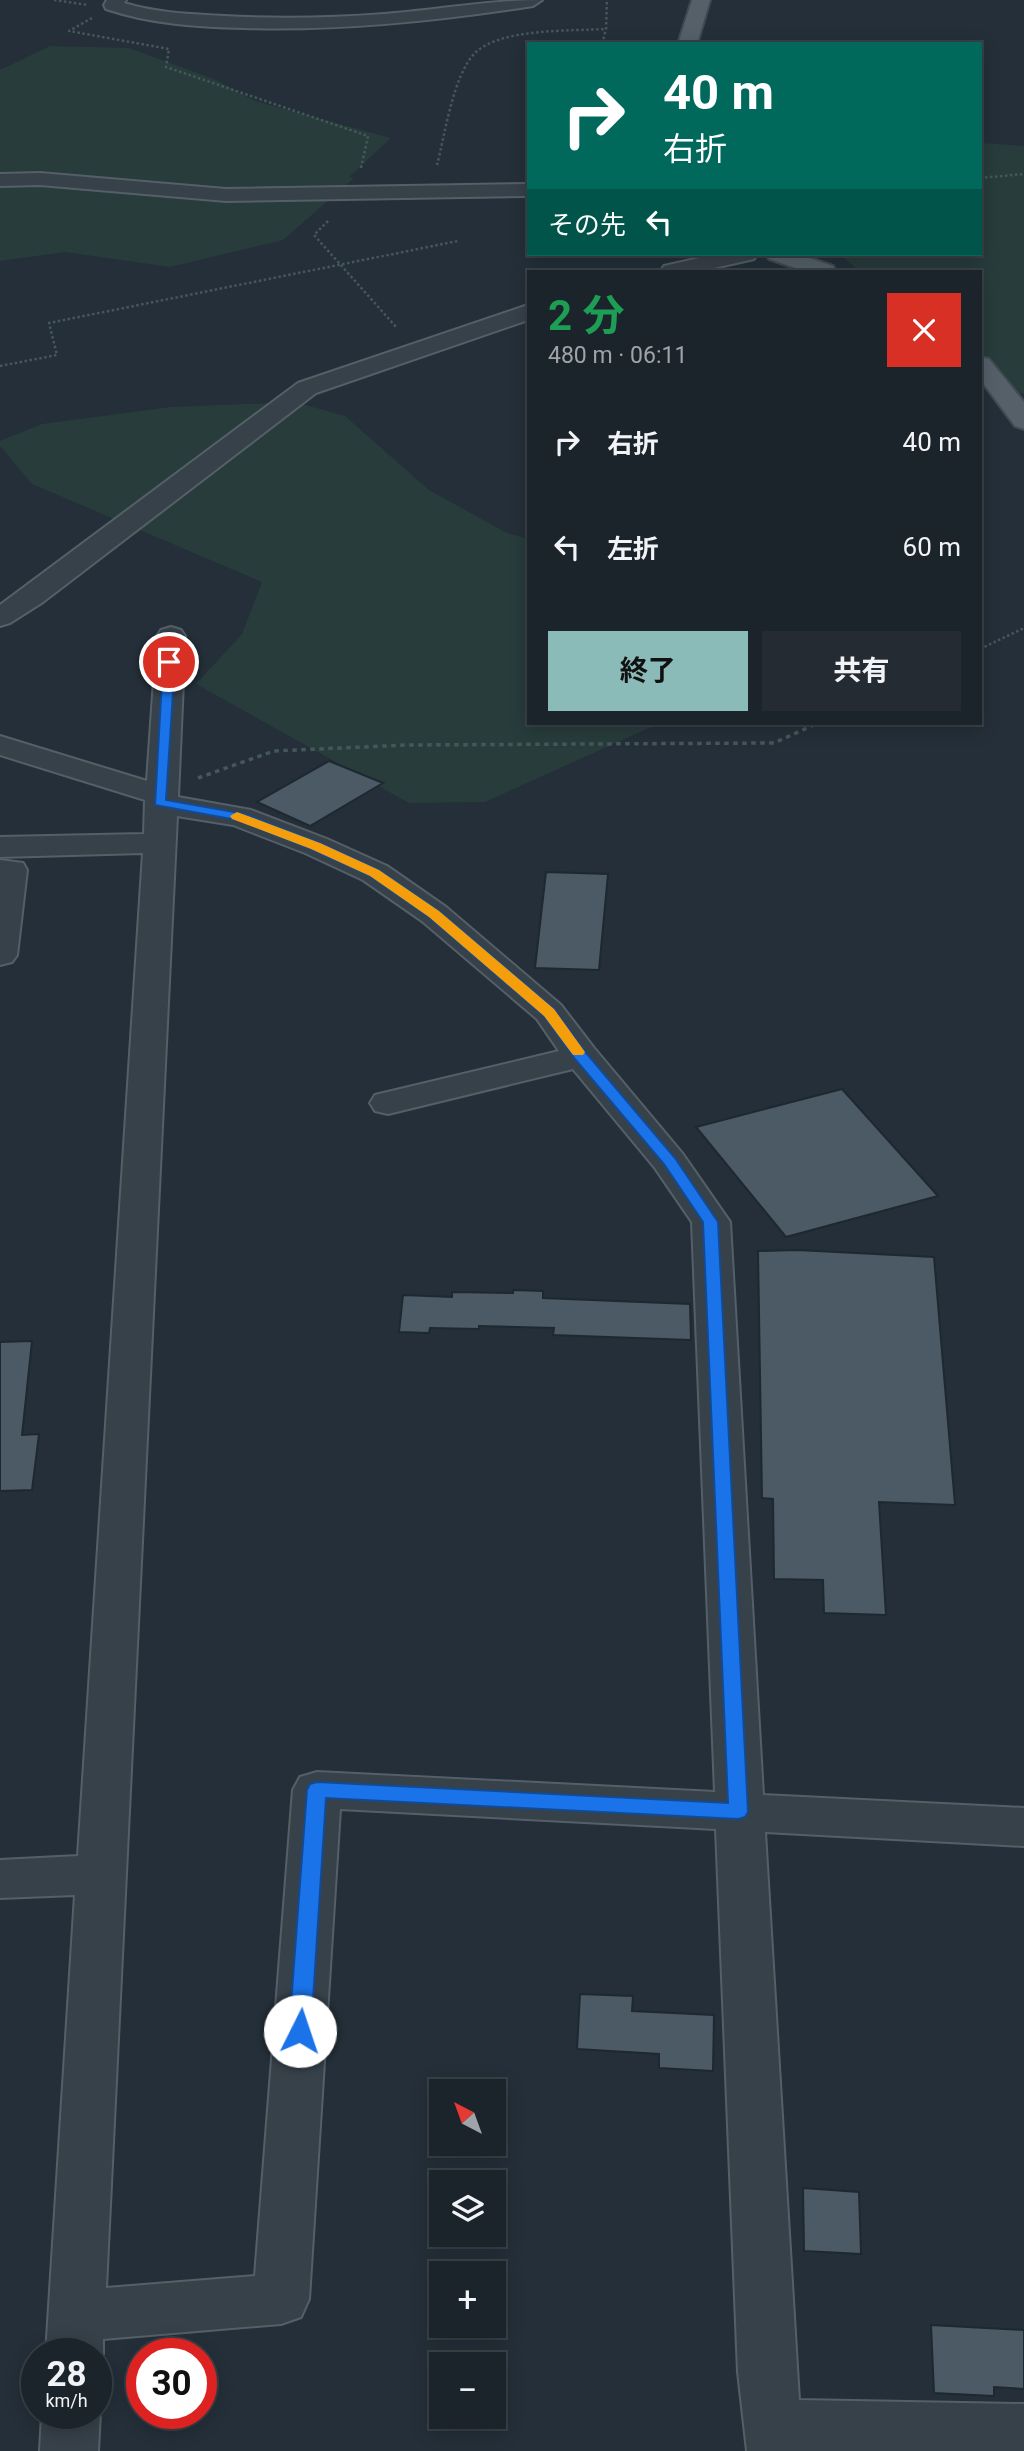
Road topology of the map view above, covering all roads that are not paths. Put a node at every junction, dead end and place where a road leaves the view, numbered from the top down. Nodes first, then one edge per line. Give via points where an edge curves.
1 (533, 0) edge
2 (701, 0) edge
3 (115, 2) edge
4 (688, 42) edge
5 (0, 180) edge
6 (527, 190) edge
7 (737, 256) edge
8 (783, 256) edge
9 (676, 270) edge
10 (822, 270) edge
11 (527, 312) edge
12 (982, 366) edge
13 (1024, 421) edge
14 (0, 617) edge
15 (171, 636) dead end
16 (0, 746) edge
17 (159, 814) junction
18 (0, 847) edge
19 (0, 870) edge
20 (0, 955) edge
21 (581, 1056) junction
22 (388, 1103) dead end
23 (738, 1812) junction
24 (1024, 1827) edge
25 (99, 1874) junction
26 (0, 1879) edge
27 (75, 2335) edge
28 (70, 2429) edge
29 (1024, 2431) edge
30 (775, 2439) edge
31 (69, 2451) edge

1 - 3 street via 449,15 319,25 181,20
2 - 4 main road
5 - 6 street via 40,179 226,195
7 - 9 street
8 - 10 main road
11 - 14 street via 307,388
12 - 13 main road
15 - 17 street
16 - 17 street
17 - 18 street
17 - 21 street via 240,817 375,873 434,914 519,985 549,1013
17 - 25 street
19 - 20 street via 11,870
21 - 22 street
21 - 23 street via 669,1161 710,1222
23 - 24 street
23 - 27 street via 317,1790 281,2299
23 - 30 street via 767,2372
25 - 26 street
25 - 27 street
28 - 31 street
29 - 30 street

